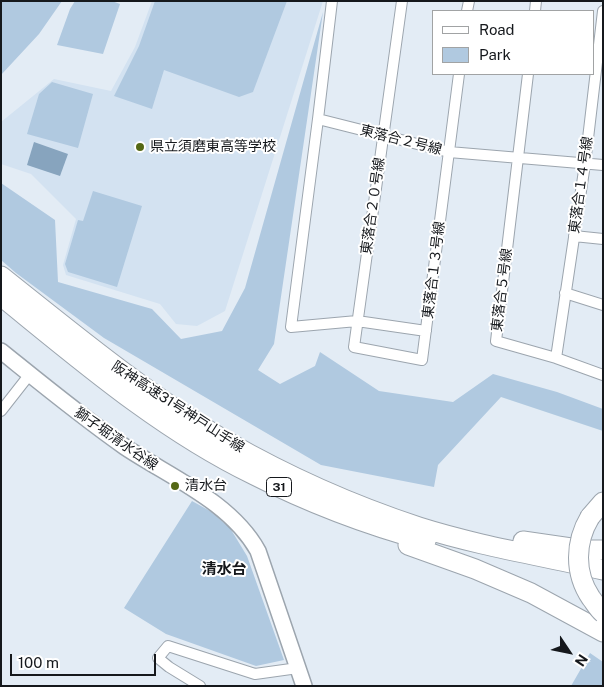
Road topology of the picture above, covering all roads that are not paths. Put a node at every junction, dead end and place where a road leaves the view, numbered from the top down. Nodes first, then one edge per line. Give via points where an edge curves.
1 (332, 1) edge
2 (402, 1) edge
3 (603, 11) edge
4 (459, 75) edge
5 (528, 75) edge
6 (318, 119) junction
7 (383, 135) junction
8 (449, 152) junction
9 (518, 158) junction
10 (585, 164) junction
11 (603, 165) edge
12 (574, 236) junction
13 (603, 239) edge
14 (1, 276) edge
15 (565, 293) junction
16 (1, 296) edge
17 (603, 305) edge
18 (357, 321) junction
19 (426, 331) junction
20 (1, 351) edge
21 (556, 358) junction
22 (30, 374) junction
23 (603, 375) edge
24 (1, 411) edge
25 (311, 501) junction
26 (603, 502) edge
27 (361, 506) junction
28 (603, 550) edge
29 (603, 570) edge
30 (603, 583) edge
31 (603, 613) edge
32 (603, 632) edge
33 (298, 668) junction
34 (200, 686) edge
35 (304, 686) edge

1 - 6 street
2 - 7 street, 東落合２０号線
3 - 10 street, 東落合１４号線
4 - 8 street, 東落合１３号線
5 - 9 street
6 - 7 street, 東落合２号線
6 - 18 street, 東落合１３号線 via 291,327
7 - 8 street, 東落合２号線
7 - 18 street, 東落合２０号線
8 - 9 street, 東落合２号線
8 - 19 street, 東落合１３号線
9 - 10 street, 東落合２号線
9 - 21 street, 東落合５号線 via 496,341
10 - 11 street, 東落合２号線
10 - 12 street, 東落合１４号線
12 - 13 street
12 - 15 street, 東落合１４号線
14 - 27 highway, 阪神高速31号神戸山手線 / 31 via 88,346 188,417 257,458
15 - 17 street
15 - 21 street, 東落合１４号線
16 - 25 highway, 阪神高速31号神戸山手線 / 31 via 112,384 179,432 252,475
18 - 19 street, 東落合１３号線
18 - 19 street, 東落合２０号線 via 354,347 422,360
20 - 22 street, 獅子堀清水谷線
21 - 23 street, 東落合５号線
22 - 24 street
22 - 33 street, 獅子堀清水谷線 via 125,447 237,521 258,551
25 - 30 highway, 阪神高速31号神戸山手線 / 31 via 392,532 463,552
25 - 32 highway via 344,522 510,583
26 - 31 highway, bridge via 590,517 581,537 578,560 586,590
27 - 28 highway, 31 via 493,536
27 - 29 highway, 阪神高速31号神戸山手線 / 31 via 420,527 488,545
33 - 34 street via 255,674 168,646 158,658
33 - 35 street, 獅子堀清水谷線

